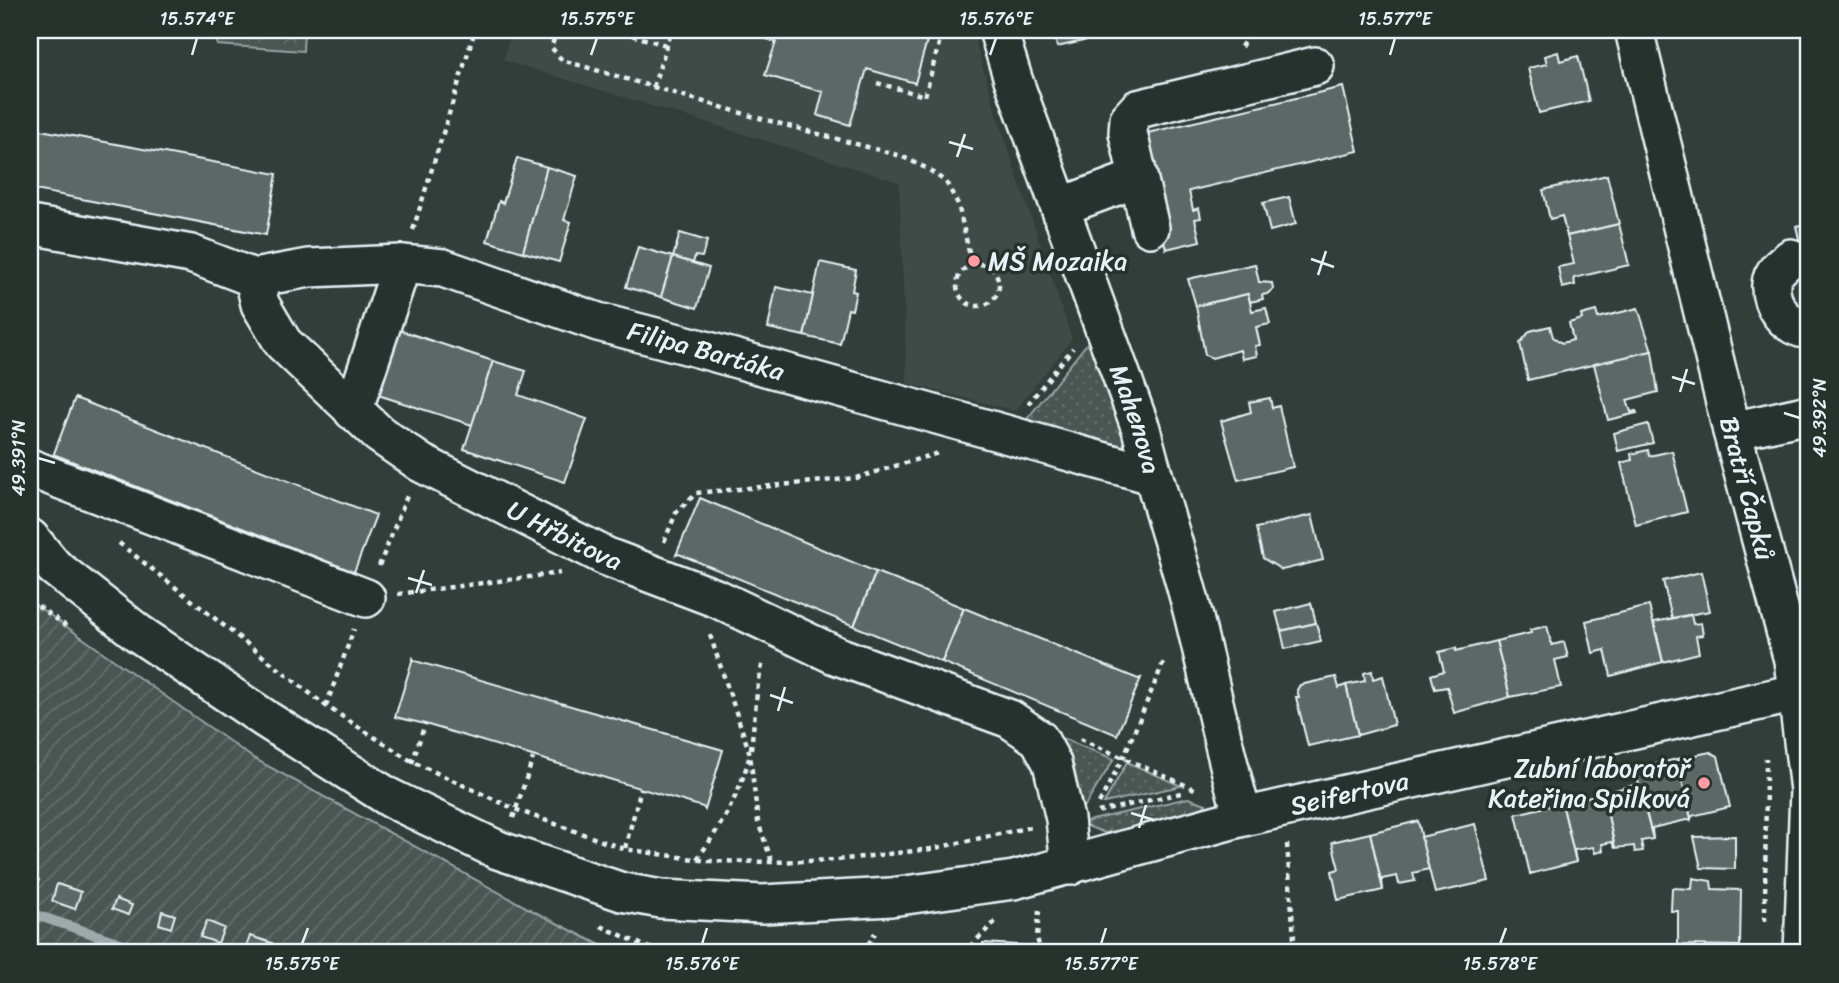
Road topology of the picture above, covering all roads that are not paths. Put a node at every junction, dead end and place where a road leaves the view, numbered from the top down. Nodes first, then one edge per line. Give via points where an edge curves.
1 (998, 30) edge
2 (1634, 30) edge
3 (1315, 66) dead end
4 (1138, 178) junction
5 (1060, 207) junction
6 (30, 225) edge
7 (1150, 228) dead end
8 (1791, 258) dead end
9 (402, 264) junction
10 (254, 278) junction
11 (1809, 329) edge
12 (353, 411) junction
13 (1809, 414) edge
14 (1732, 431) junction
15 (30, 468) edge
16 (1152, 475) junction
17 (30, 538) edge
18 (366, 598) road end
19 (1804, 691) edge
20 (1243, 817) junction
21 (1070, 866) junction
22 (1803, 953) edge

1 - 5 street, Mahenova
2 - 14 street, Bratří Čapků
3 - 4 street via 1138,109 1129,119 1128,133
4 - 5 street
4 - 7 street
5 - 16 street, Mahenova via 1141,429
6 - 10 street via 191,254
8 - 11 street via 1777,270 1771,283 1772,298 1787,321 1800,330
9 - 10 street, Filipa Bartáka via 309,268
9 - 12 street
9 - 16 street, Filipa Bartáka via 443,268 598,322
10 - 12 street, U Hřbitova via 260,304 283,343
12 - 21 street, U Hřbitova via 421,463 607,557 702,593 835,655 1010,719 1039,739 1052,763
13 - 14 street
14 - 19 street, Bratří Čapků
15 - 18 street
16 - 20 street, Mahenova via 1190,601
17 - 21 street, Seifertova via 54,567 128,625 390,798 498,850 622,892 661,899 885,912
19 - 20 street, Seifertova
19 - 22 street, Bratří Čapků via 1809,790
20 - 21 street, Seifertova

